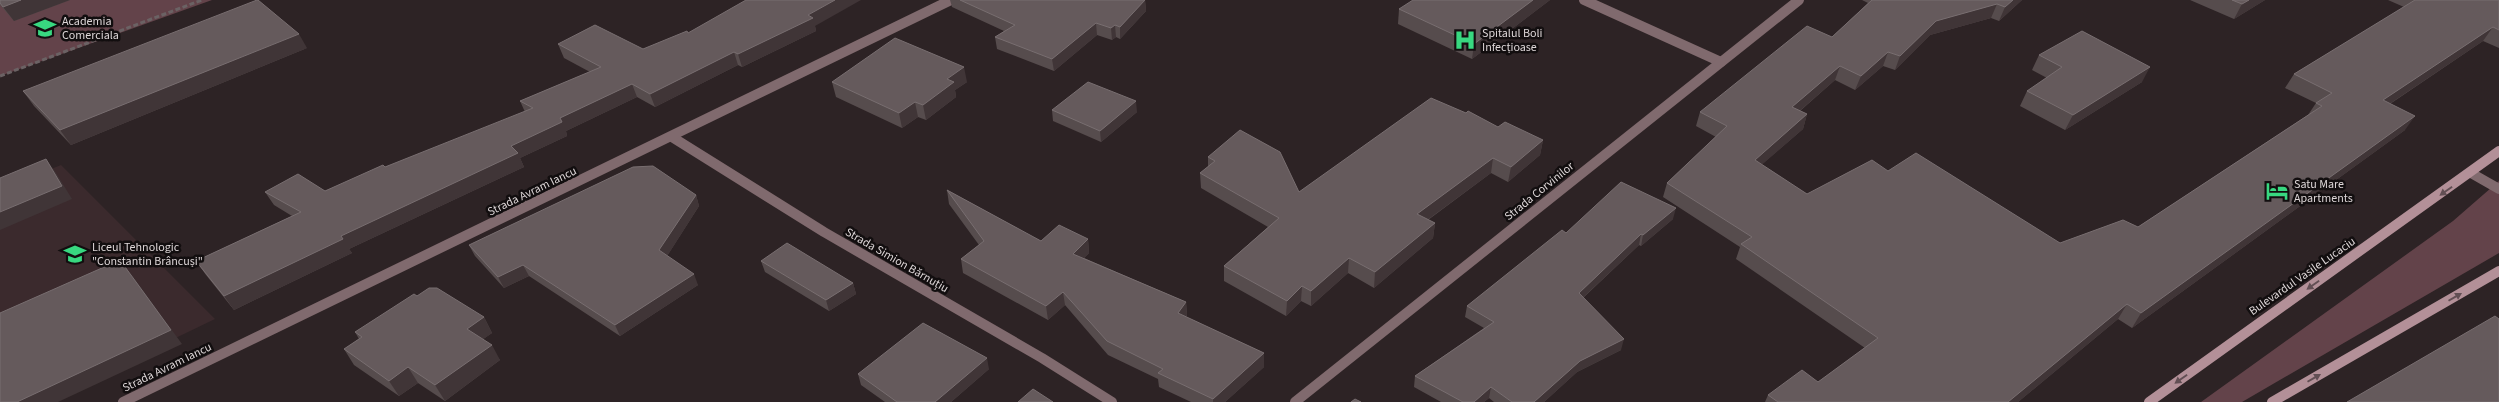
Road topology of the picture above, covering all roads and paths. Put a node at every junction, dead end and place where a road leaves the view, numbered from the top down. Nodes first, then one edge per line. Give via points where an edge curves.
1 (202, 0) edge
2 (951, 0) edge
3 (1584, 0) edge
4 (1799, 0) edge
5 (1721, 62) junction
6 (0, 76) edge
7 (672, 137) junction
8 (2499, 151) edge
9 (2471, 173) junction
10 (2499, 189) edge
11 (2499, 271) edge
12 (123, 402) edge
13 (1112, 402) edge
14 (1295, 402) edge
15 (2149, 402) edge
16 (2272, 402) edge

1 - 6 path
2 - 7 street, Strada Avram Iancu
3 - 5 street
4 - 5 street, Strada Corvinilor
5 - 14 street, Strada Corvinilor
7 - 12 street, Strada Avram Iancu
7 - 13 street, Strada Simion Bărnuțiu via 824,232
8 - 9 main road, Bulevardul Vasile Lucaciu
9 - 10 street
9 -> 15 main road, Bulevardul Vasile Lucaciu
16 -> 11 main road

